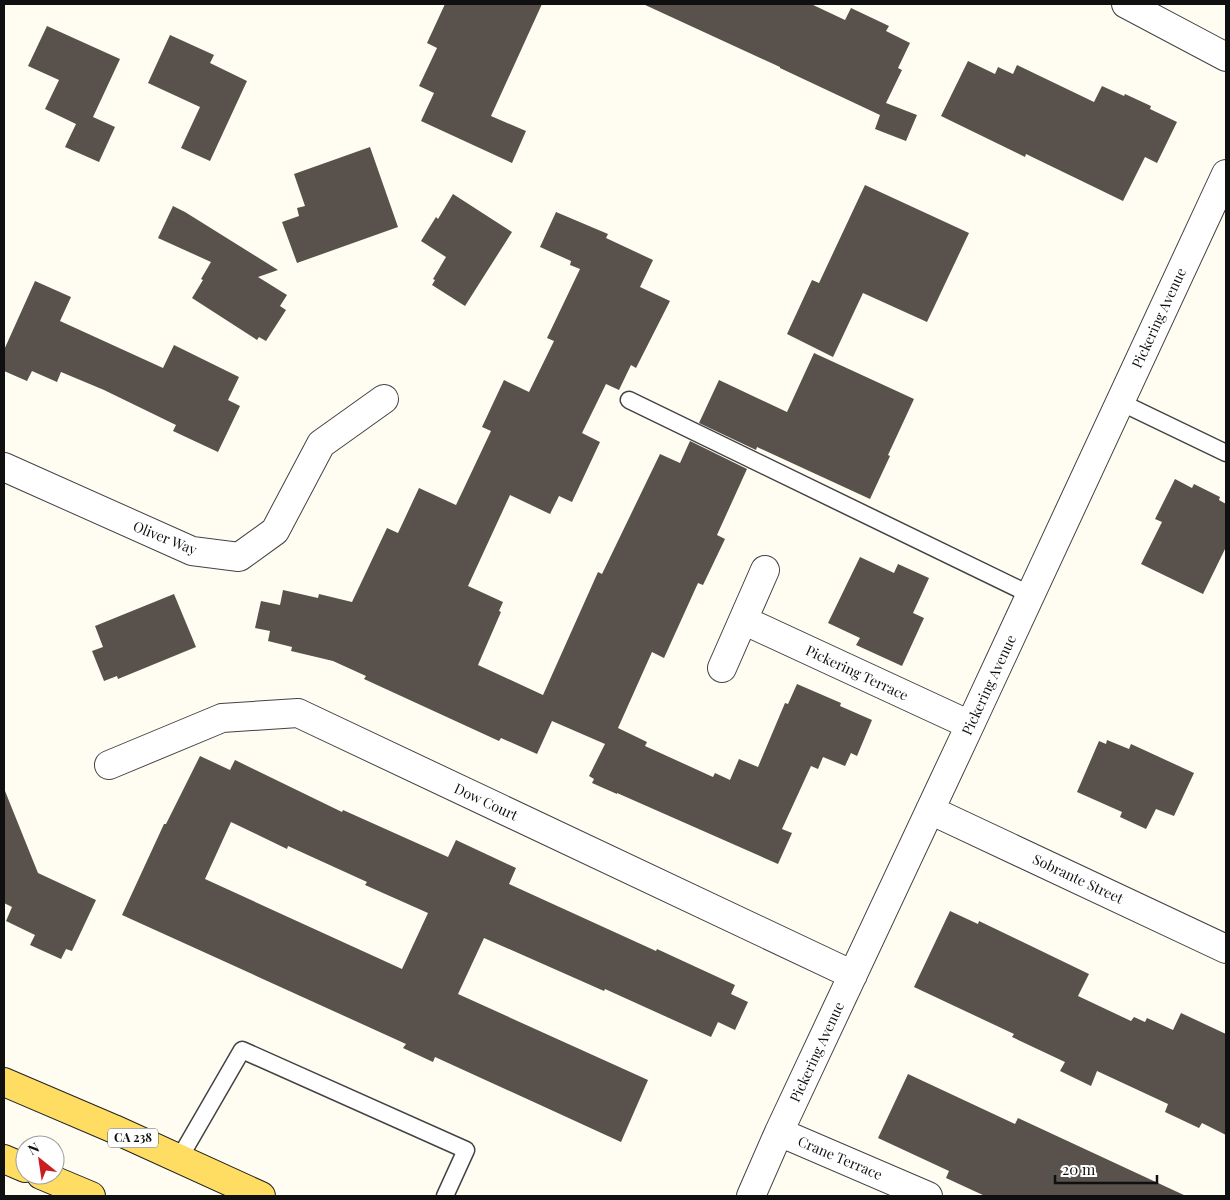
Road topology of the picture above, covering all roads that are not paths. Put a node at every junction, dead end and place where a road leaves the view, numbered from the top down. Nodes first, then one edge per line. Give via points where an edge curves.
1 (1126, 4) edge
2 (1226, 57) edge
3 (1226, 174) edge
4 (384, 399) dead end
5 (629, 400) dead end
6 (1120, 402) junction
7 (1226, 453) edge
8 (4, 466) edge
9 (765, 570) dead end
10 (1031, 595) junction
11 (743, 620) junction
12 (722, 668) dead end
13 (970, 725) junction
14 (109, 765) dead end
15 (930, 810) junction
16 (1226, 949) edge
17 (853, 975) junction
18 (4, 1082) edge
19 (779, 1132) junction
20 (179, 1159) junction
21 (63, 1185) edge
22 (87, 1196) edge
23 (261, 1196) edge
24 (445, 1196) edge
25 (751, 1196) edge
26 (928, 1196) edge

1 - 2 street
3 - 6 street, Pickering Avenue
4 - 8 street, Oliver Way via 321,444 275,531 239,557 192,552
5 - 10 lane
6 - 7 lane
6 - 10 street, Pickering Avenue
9 - 11 street
10 - 13 street, Pickering Avenue
11 - 12 street
11 - 13 street, Pickering Terrace
13 - 15 street, Pickering Avenue
14 - 17 street, Dow Court via 222,718 298,713
15 - 16 street, Sobrante Street
15 - 17 street, Pickering Avenue
17 - 19 street, Pickering Avenue
18 - 20 main road, CA 238
19 - 25 street, Pickering Avenue
19 - 26 street, Crane Terrace
20 - 23 main road, CA 238
20 - 24 lane via 242,1050 466,1150
21 - 22 main road

